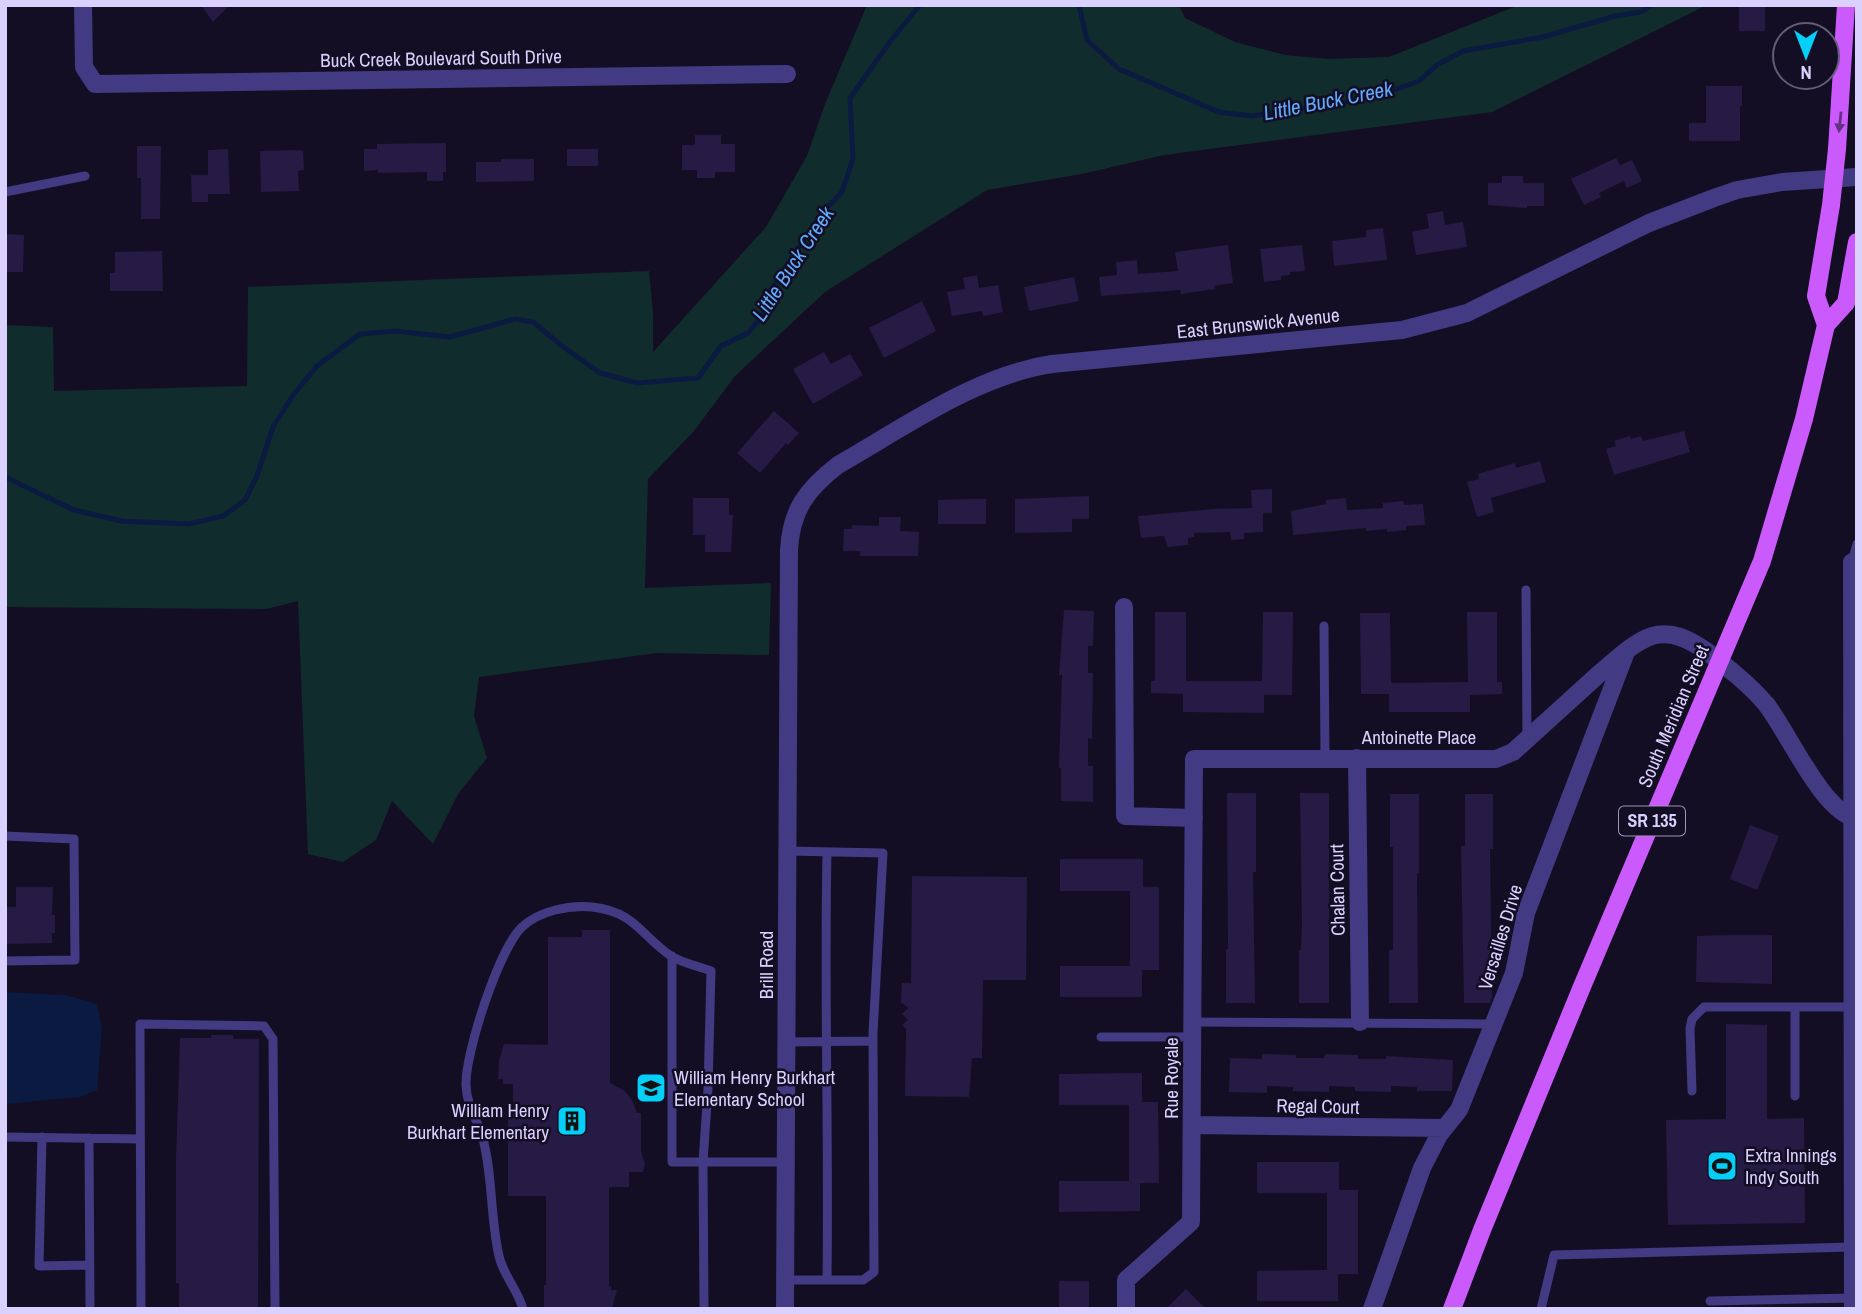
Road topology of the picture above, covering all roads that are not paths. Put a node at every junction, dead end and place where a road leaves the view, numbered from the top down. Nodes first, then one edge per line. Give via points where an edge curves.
1 (83, 5) edge
2 (1846, 5) edge
3 (787, 74) dead end
4 (85, 176) dead end
5 (1847, 178) edge
6 (5, 192) edge
7 (1857, 242) edge
8 (1826, 325) junction
9 (1855, 556) edge
10 (1526, 590) dead end
11 (1124, 607) dead end
12 (788, 621) joint
13 (1324, 626) dead end
14 (1627, 650) junction
15 (1719, 661) junction
16 (1527, 739) junction
17 (1357, 758) junction
18 (1325, 759) junction
19 (1194, 818) junction
20 (1855, 818) edge
21 (5, 836) edge
22 (787, 851) junction
23 (827, 852) junction
24 (672, 956) junction
25 (5, 961) edge
26 (1854, 985) edge
27 (1796, 1007) junction
28 (1852, 1007) junction
29 (1360, 1022) junction
30 (1494, 1024) junction
31 (1192, 1030) junction
32 (1101, 1037) dead end
33 (873, 1041) junction
34 (786, 1042) junction
35 (825, 1042) junction
36 (1692, 1091) dead end
37 (1795, 1096) dead end
38 (1192, 1125) junction
39 (1444, 1128) junction
40 (5, 1137) edge
41 (42, 1137) junction
42 (89, 1138) junction
43 (140, 1139) junction
44 (703, 1162) junction
45 (786, 1162) junction
46 (1855, 1166) edge
47 (1853, 1247) junction
48 (90, 1265) junction
49 (785, 1280) junction
50 (827, 1280) junction
51 (1710, 1301) dead end
52 (1853, 1303) edge
53 (90, 1309) edge
54 (141, 1309) edge
55 (275, 1309) edge
56 (523, 1309) edge
57 (704, 1309) edge
58 (785, 1309) edge
59 (1126, 1309) edge
60 (1372, 1309) edge
61 (1452, 1309) edge
62 (1541, 1309) edge

1 - 3 street, Buck Creek Boulevard South Drive via 84,67 94,83
2 -> 5 main road, South Meridian Street / SR 135 via 1841,106
4 - 6 lane
5 - 8 main road, South Meridian Street / SR 135 via 1816,296
5 - 12 street, East Brunswick Avenue via 1759,185 1696,204 1467,313 1427,326 1052,364 983,384 838,465 813,485 792,526
7 - 8 main road, South Meridian Street / SR 135 via 1846,303
8 - 15 main road, South Meridian Street / SR 135 via 1762,561
9 - 20 street
10 - 16 lane
11 - 19 street via 1125,816
12 - 22 street, Brill Road
13 - 18 lane
14 - 15 street, Antoinette Place via 1654,635 1678,635
14 - 16 street, Antoinette Place
14 - 30 street, Versailles Drive via 1526,913 1514,973
15 - 20 street, Antoinette Place via 1765,703 1833,806
15 - 61 main road, South Meridian Street / SR 135
16 - 17 street, Antoinette Place via 1496,759
17 - 18 street, Antoinette Place
17 - 29 street, Chalan Court
18 - 19 street, Antoinette Place via 1194,760
19 - 31 street, Rue Royale
20 - 26 street
21 - 25 lane via 74,839 75,960
22 - 23 lane
22 - 34 street, Brill Road
23 - 33 lane via 883,853
23 - 35 lane
24 - 44 lane via 711,971
24 - 44 lane via 672,1162
24 - 56 lane via 634,920 592,908 537,916 522,927 503,954 485,1004 466,1084 470,1110 482,1134 500,1260
26 - 28 street
27 - 28 lane
27 - 36 lane via 1704,1007 1698,1011 1690,1030
27 - 37 lane
28 - 46 street
29 - 30 lane
29 - 31 lane
30 - 39 street, Versailles Drive via 1459,1110
31 - 32 lane
31 - 38 street, Rue Royale
33 - 35 lane
33 - 50 lane via 874,1272 863,1280
34 - 35 lane
34 - 45 street, Brill Road
35 - 50 lane
38 - 39 street, Regal Court
38 - 59 street, Rue Royale via 1191,1222 1126,1280
39 - 60 street, Versailles Drive via 1422,1168
40 - 41 lane
41 - 42 lane
41 - 48 lane via 39,1266
42 - 43 lane
42 - 48 lane
43 - 54 lane
43 - 55 lane via 140,1024 264,1026 273,1039
44 - 45 lane
44 - 57 lane
45 - 49 street, Brill Road
46 - 47 street
47 - 52 street
47 - 62 lane via 1554,1255
48 - 53 lane
49 - 50 lane
49 - 58 street, Brill Road
51 - 52 lane

